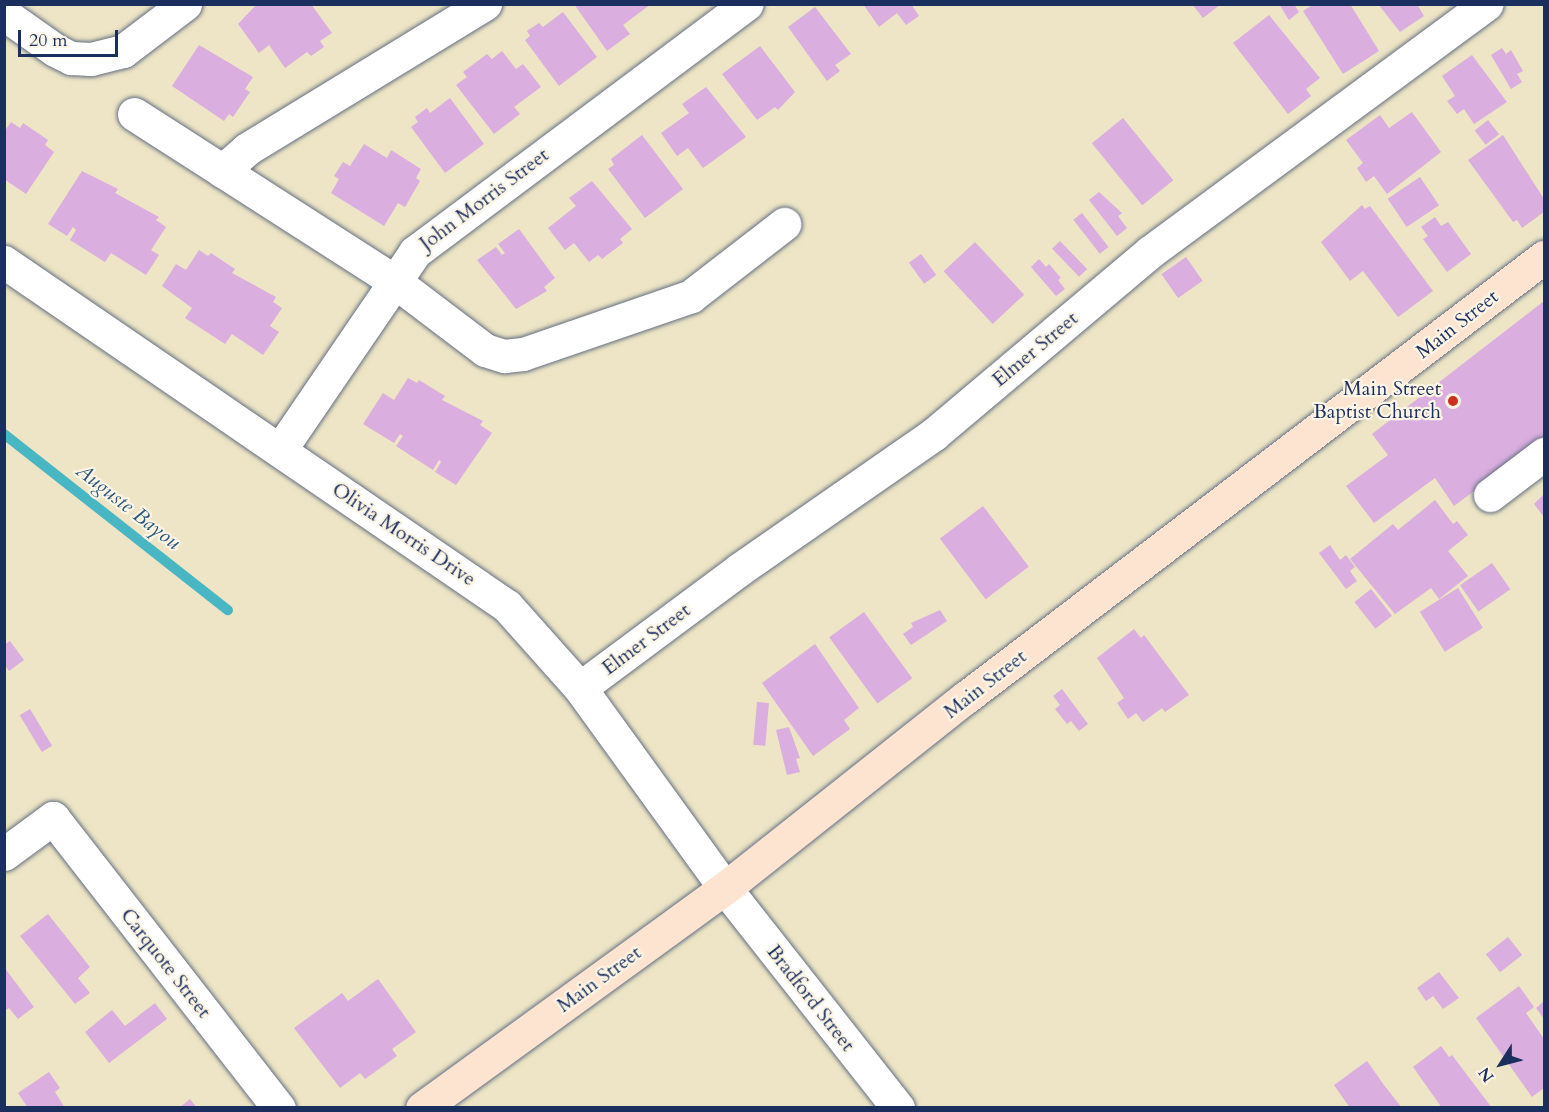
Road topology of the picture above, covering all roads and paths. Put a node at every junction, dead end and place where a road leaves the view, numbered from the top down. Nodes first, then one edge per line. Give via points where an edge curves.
1 (185, 4) edge
2 (485, 4) edge
3 (746, 4) edge
4 (1486, 4) edge
5 (4, 14) edge
6 (134, 114) dead end
7 (222, 171) junction
8 (784, 224) dead end
9 (1545, 256) edge
10 (4, 262) edge
11 (393, 281) junction
12 (280, 450) junction
13 (1545, 454) edge
14 (1490, 495) dead end
15 (580, 688) junction
16 (4, 854) edge
17 (725, 888) junction
18 (279, 1107) edge
19 (422, 1107) edge
20 (898, 1107) edge

1 - 5 street via 123,51 91,59 71,58 55,50
2 - 7 street via 247,149
3 - 11 street, John Morris Street via 433,235
4 - 15 street, Elmer Street via 1150,252 934,434 740,569
6 - 7 street
7 - 11 street
8 - 11 street via 691,296 523,354 504,356 485,350
9 - 17 street, Main Street via 965,698
10 - 12 street, Olivia Morris Drive
11 - 12 street, John Morris Street
12 - 15 street, Olivia Morris Drive via 507,606
13 - 14 street
15 - 17 street, Olivia Morris Drive
16 - 18 street, Carquote Street via 53,818
17 - 19 street, Main Street
17 - 20 street, Bradford Street

